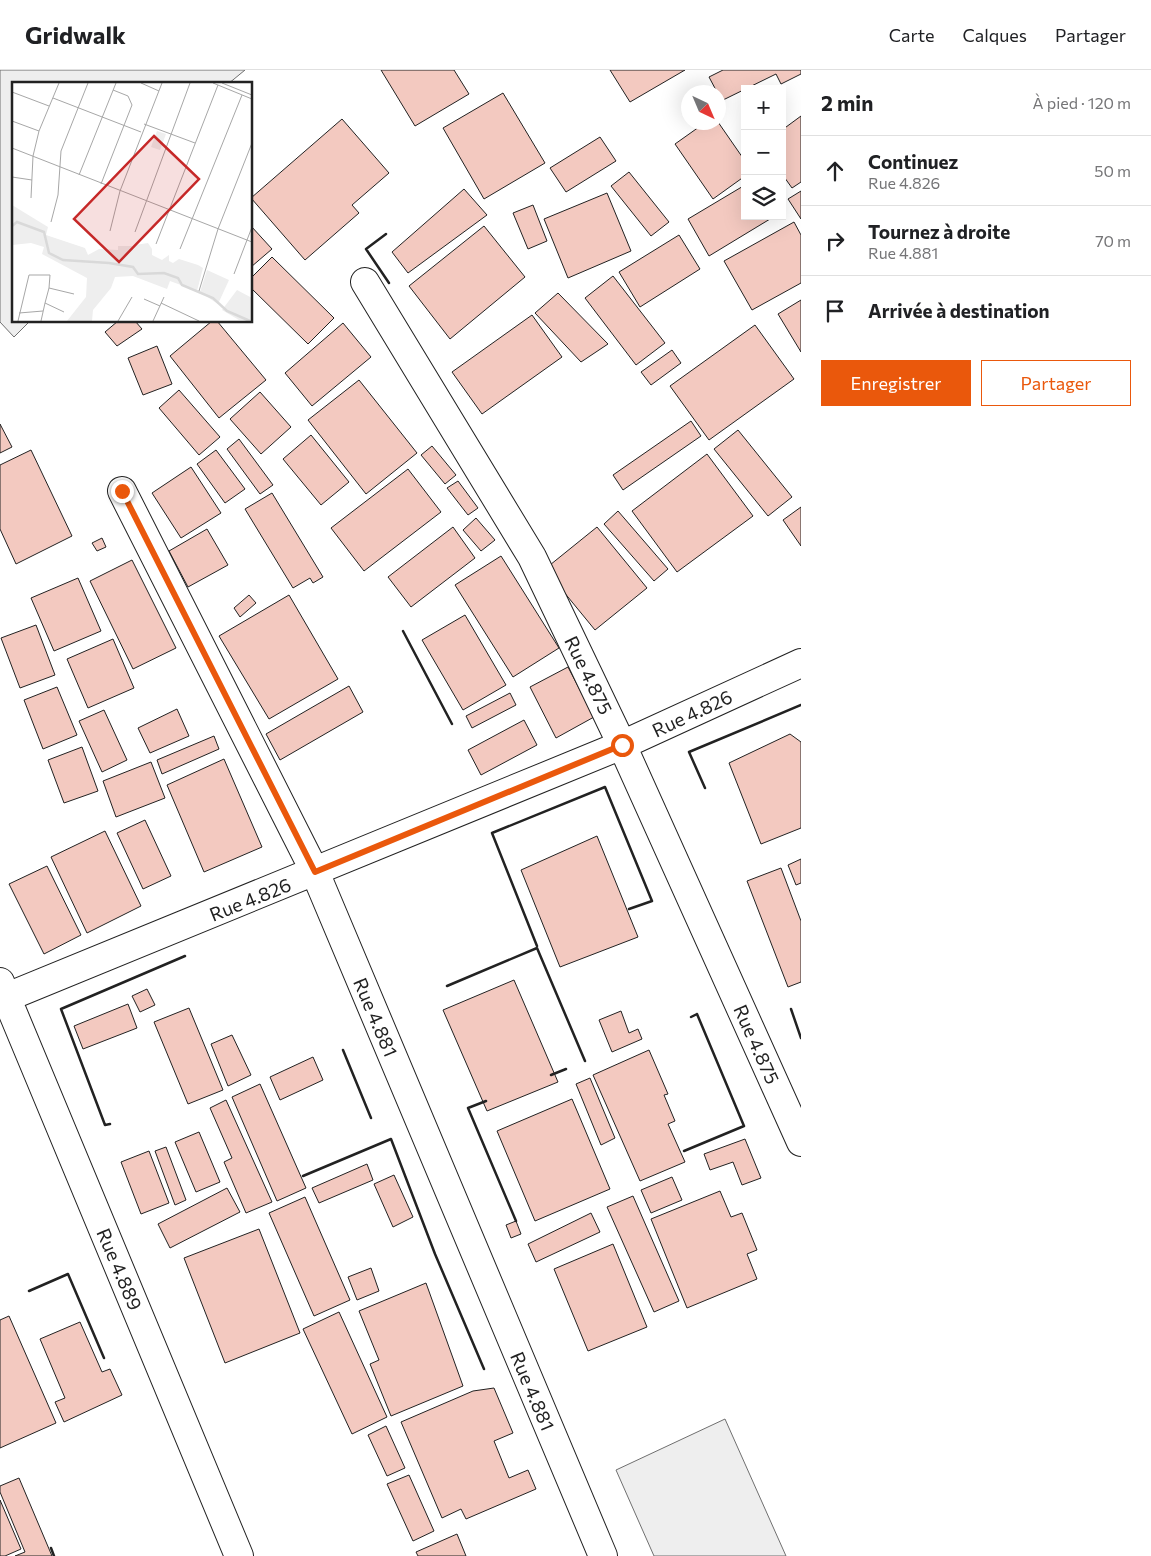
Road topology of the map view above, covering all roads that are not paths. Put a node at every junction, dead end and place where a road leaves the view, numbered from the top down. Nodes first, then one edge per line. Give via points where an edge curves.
1 (365, 282) dead end
2 (122, 491) dead end
3 (801, 662) edge
4 (622, 745) junction
5 (315, 872) junction
6 (2, 993) edge
7 (801, 1142) edge
8 (239, 1556) edge
9 (603, 1556) edge

1 - 4 street, Rue 4.875 via 532,557
2 - 5 street, Rue 4.881
3 - 4 street, Rue 4.826
4 - 5 street, Rue 4.826
4 - 7 street, Rue 4.875
5 - 6 street, Rue 4.826
5 - 9 street, Rue 4.881
6 - 8 street, Rue 4.889

